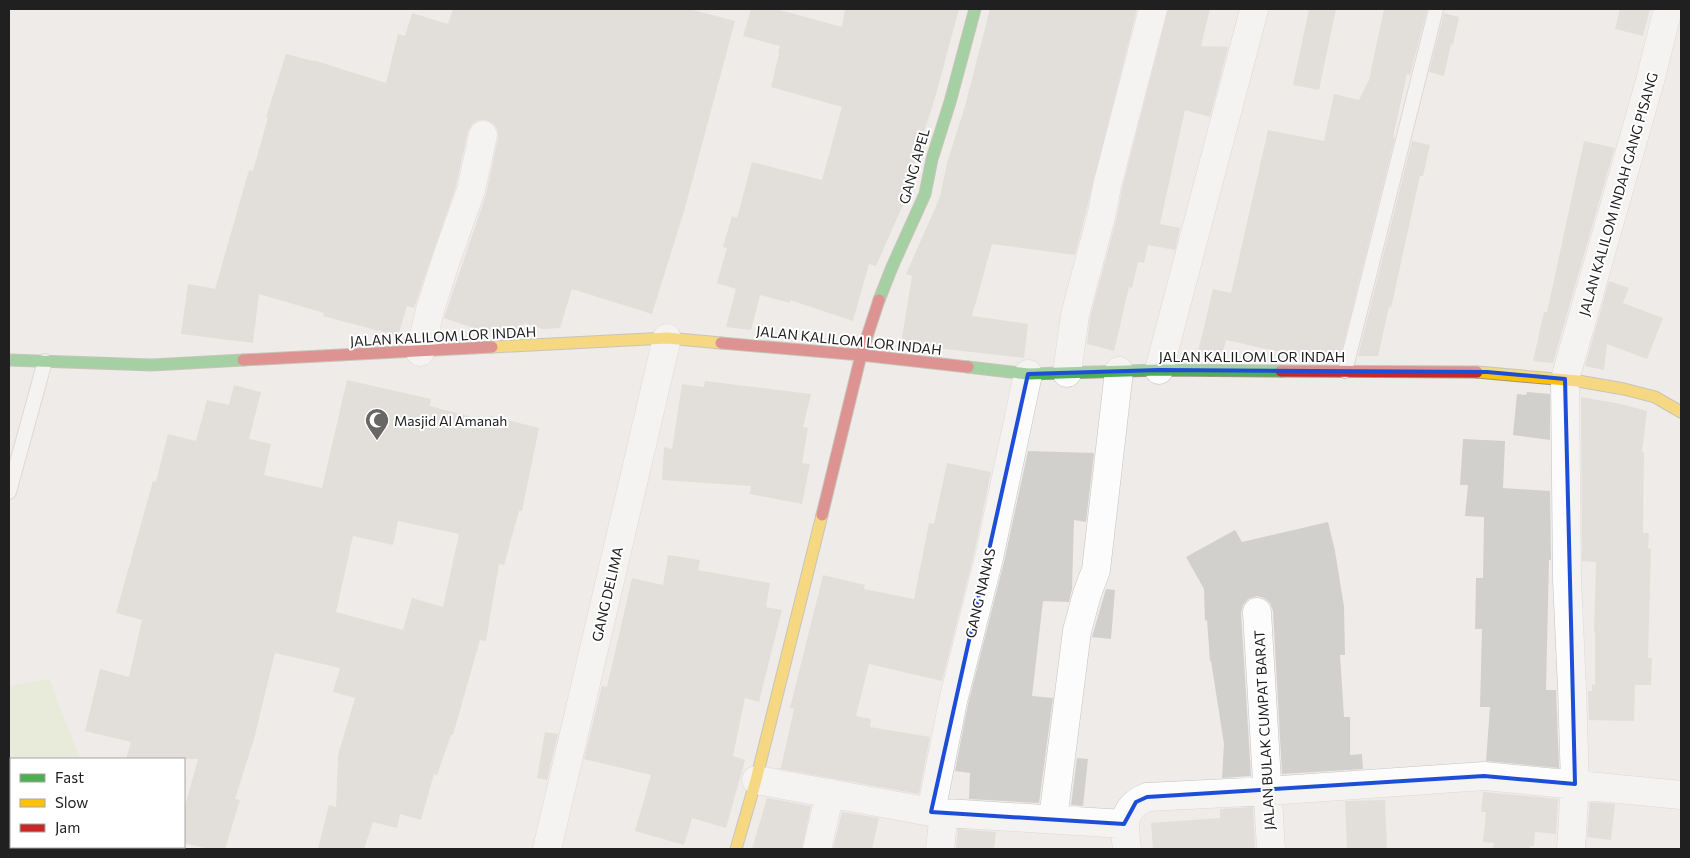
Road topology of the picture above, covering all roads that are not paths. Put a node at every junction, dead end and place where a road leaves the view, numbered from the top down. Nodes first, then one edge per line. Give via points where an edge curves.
1 (975, 9) edge
2 (1153, 9) edge
3 (1436, 9) edge
4 (1668, 9) edge
5 (1254, 10) dead end
6 (483, 135) dead end
7 (667, 338) junction
8 (420, 352) junction
9 (861, 355) junction
10 (9, 360) edge
11 (45, 361) junction
12 (1159, 370) junction
13 (1119, 371) junction
14 (1345, 371) junction
15 (1067, 373) junction
16 (1028, 374) junction
17 (1565, 379) junction
18 (1681, 412) edge
19 (9, 492) edge
20 (1257, 612) dead end
21 (756, 780) junction
22 (1575, 784) junction
23 (1268, 791) junction
24 (830, 793) junction
25 (1681, 795) edge
26 (937, 812) junction
27 (1053, 819) junction
28 (1126, 837) edge
29 (547, 849) edge
30 (736, 849) edge
31 (817, 849) edge
32 (940, 849) edge
33 (1270, 849) edge
34 (1571, 849) edge

1 - 9 street, GANG APEL via 925,194 892,267
2 - 15 street via 1080,294
3 - 14 lane
4 - 17 street, JALAN KALILOM INDAH GANG PISANG
5 - 12 street
6 - 8 street via 471,190 430,310
7 - 8 street, JALAN KALILOM LOR INDAH
7 - 9 street, JALAN KALILOM LOR INDAH
7 - 29 street, GANG DELIMA
8 - 11 street, JALAN KALILOM LOR INDAH via 152,365
9 - 16 street, JALAN KALILOM LOR INDAH
9 - 21 street, GANG APEL
10 - 11 street, JALAN KALILOM LOR INDAH
11 - 19 lane
12 - 13 street, JALAN KALILOM LOR INDAH
12 - 14 street, JALAN KALILOM LOR INDAH
13 - 15 street, JALAN KALILOM LOR INDAH
13 - 27 street via 1096,570 1077,630
14 - 17 street, JALAN KALILOM LOR INDAH via 1487,372
15 - 16 street, JALAN KALILOM LOR INDAH
16 - 26 street, GANG NANAS via 989,558 953,701
17 - 18 street, JALAN KALILOM LOR INDAH via 1655,397
17 - 22 street, JALAN KALILOM INDAH GANG PISANG via 1567,580
20 - 23 street, JALAN BULAK CUMPAT BARAT
21 - 24 street
21 - 30 street, GANG APEL
22 - 23 street via 1484,776
22 - 25 street
22 - 34 street, JALAN KALILOM INDAH GANG PISANG
23 - 28 street via 1147,797 1136,802 1128,812
23 - 33 street, JALAN BULAK CUMPAT BARAT
24 - 26 street
24 - 31 street
26 - 27 street
26 - 32 street, GANG NANAS
27 - 28 street

